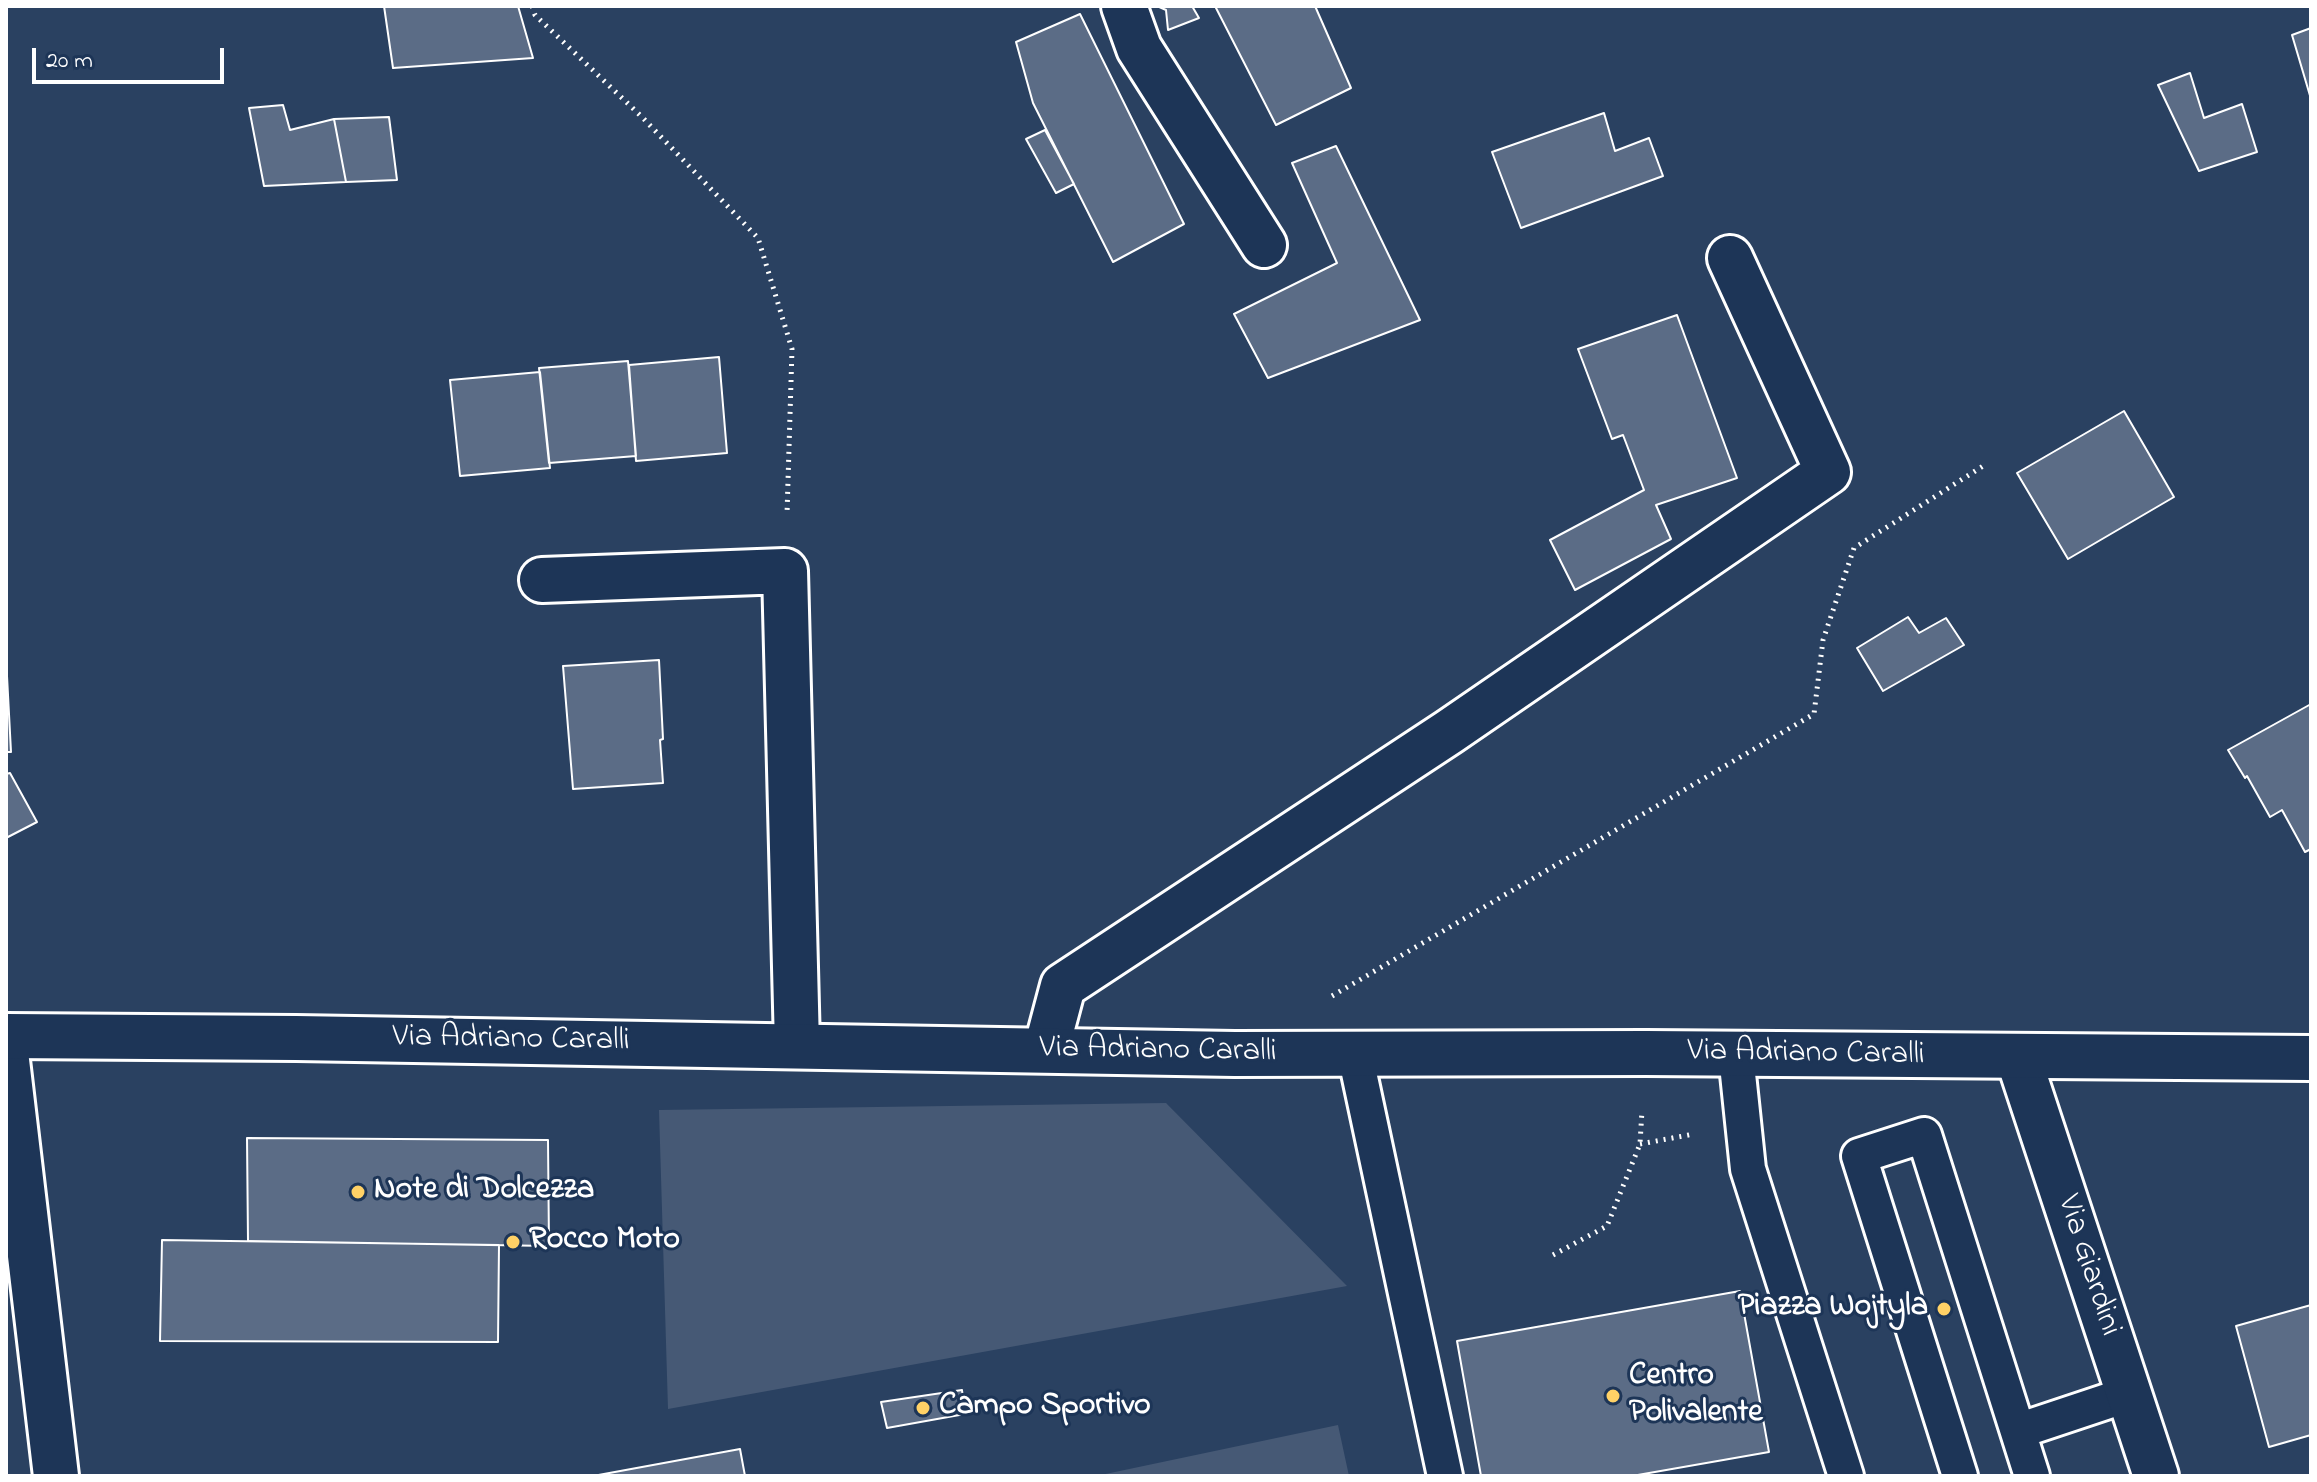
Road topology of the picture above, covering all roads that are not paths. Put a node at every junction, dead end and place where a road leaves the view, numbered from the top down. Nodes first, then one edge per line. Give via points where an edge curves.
1 (1124, 6) edge
2 (1264, 245) dead end
3 (1730, 258) dead end
4 (542, 580) dead end
5 (6, 1036) edge
6 (797, 1046) junction
7 (1046, 1050) junction
8 (6, 1052) edge
9 (1355, 1054) junction
10 (1736, 1055) junction
11 (2018, 1057) junction
12 (2311, 1058) edge
13 (2129, 1394) junction
14 (2018, 1431) junction
15 (56, 1476) edge
16 (1445, 1476) edge
17 (1846, 1476) edge
18 (1960, 1476) edge
19 (2032, 1476) edge
20 (2156, 1476) edge

1 - 2 street via 1139,48
3 - 7 street via 1828,472 1449,732 1063,986
4 - 6 street via 785,571
5 - 6 street, Via Adriano Caralli
6 - 7 street, Via Adriano Caralli
7 - 9 street, Via Adriano Caralli
8 - 15 street
9 - 10 street, Via Adriano Caralli
9 - 16 lane
10 - 11 street, Via Adriano Caralli
10 - 17 lane via 1748,1169
11 - 12 street, Via Adriano Caralli
11 - 13 street, Via Giardini
13 - 14 lane
13 - 20 street, Via Giardini
14 - 18 lane via 1924,1135 1859,1156
14 - 19 lane

